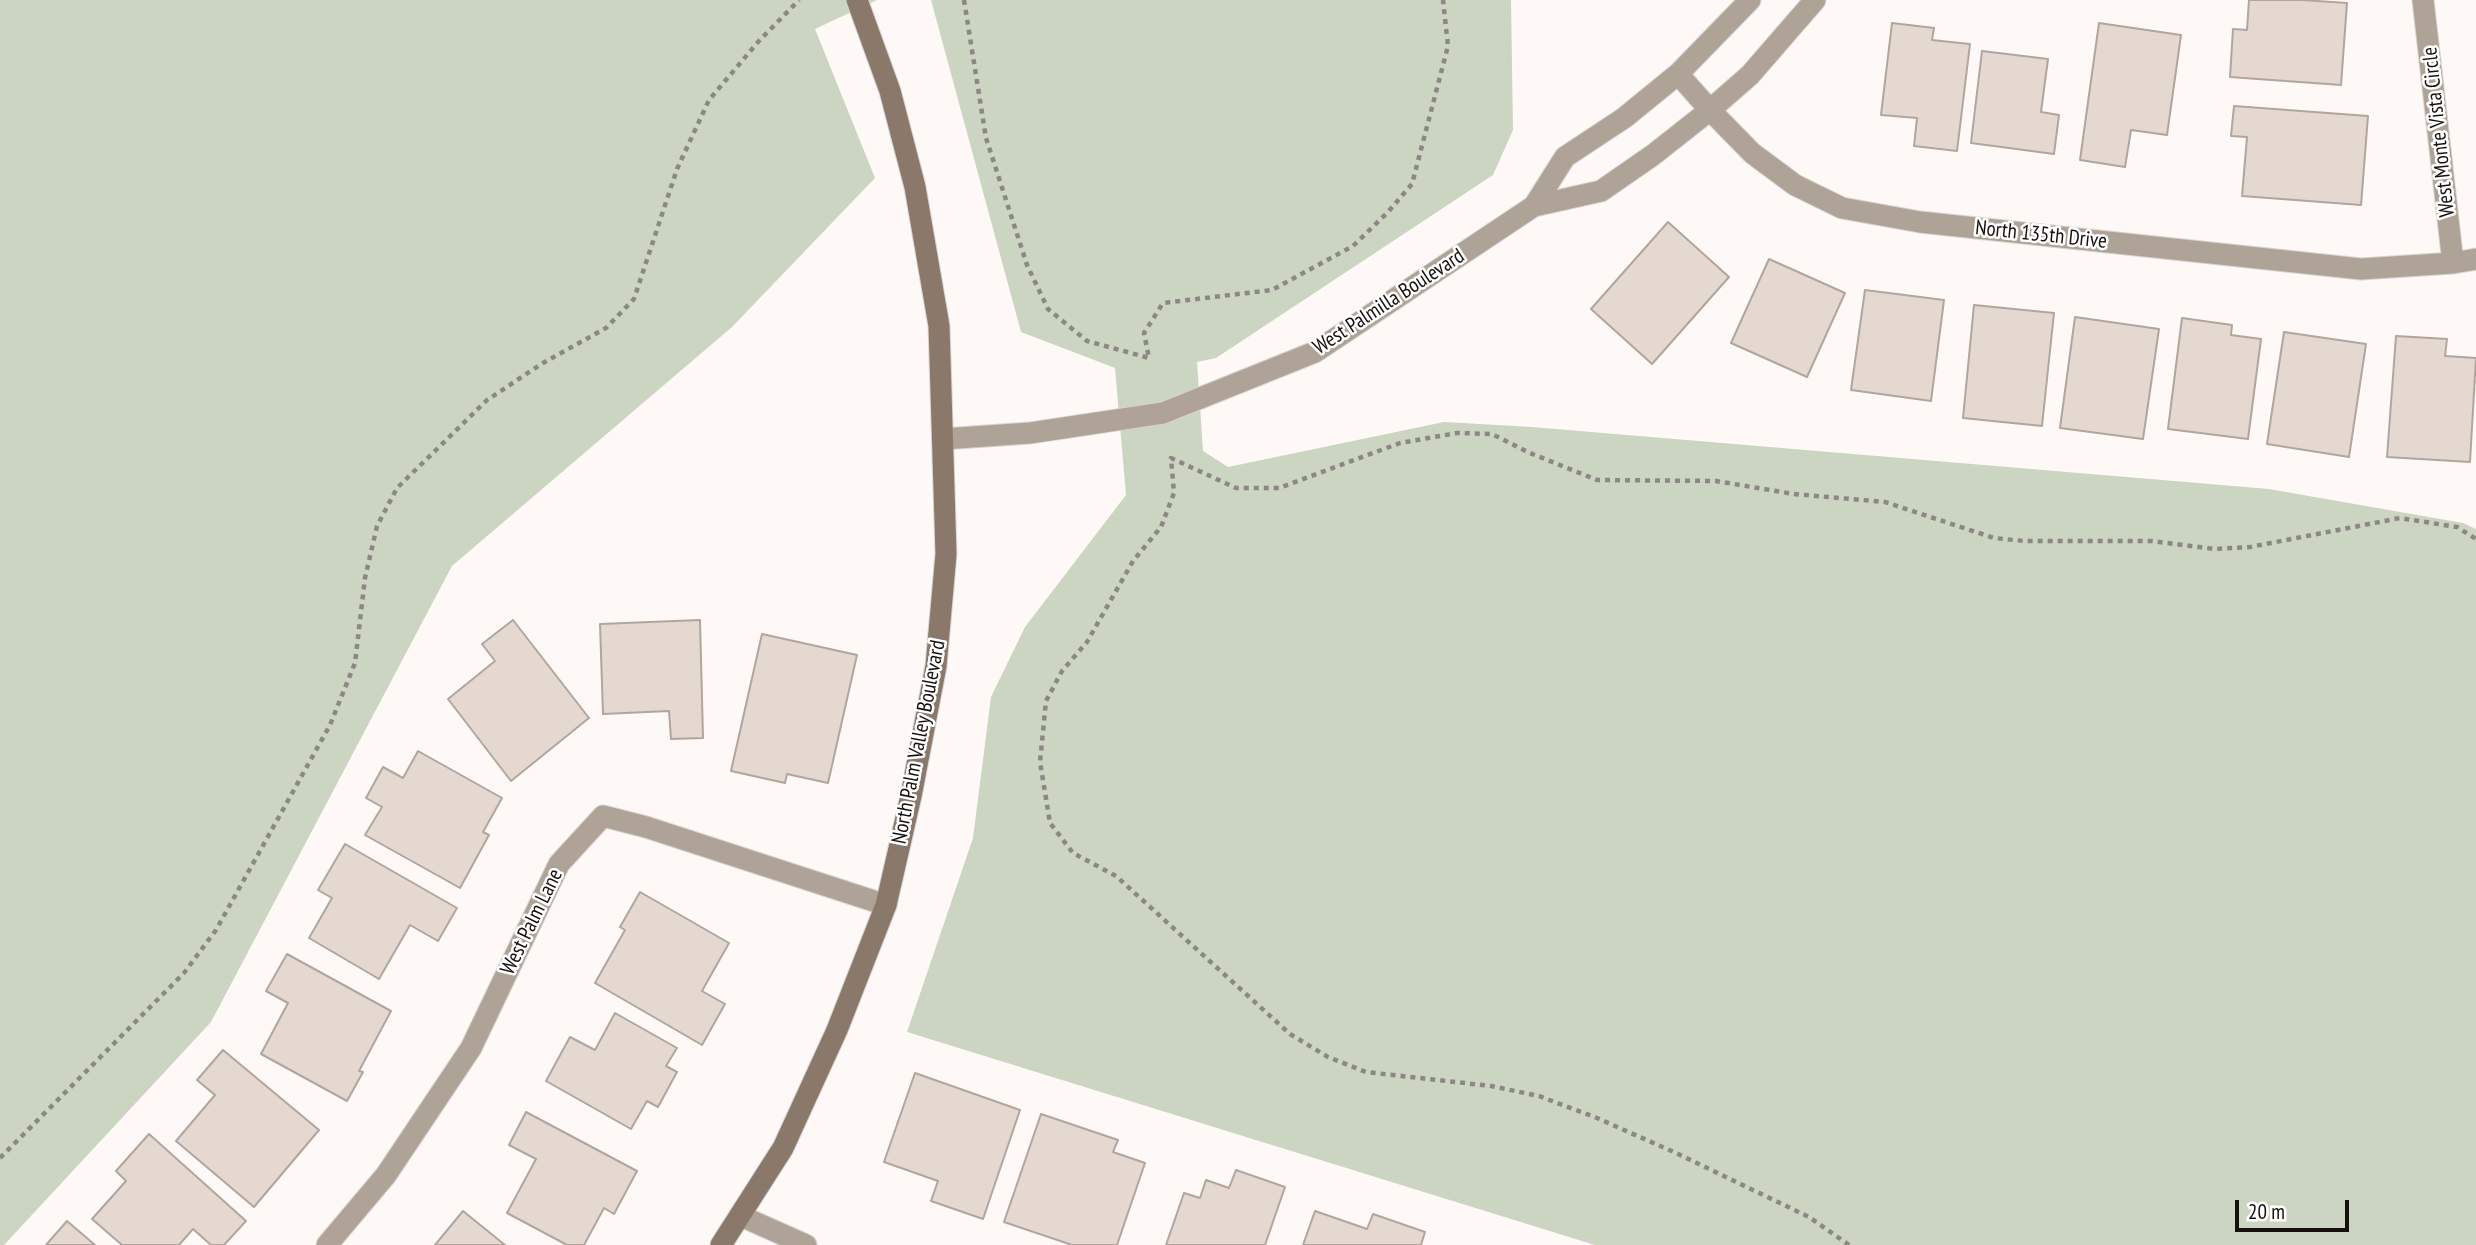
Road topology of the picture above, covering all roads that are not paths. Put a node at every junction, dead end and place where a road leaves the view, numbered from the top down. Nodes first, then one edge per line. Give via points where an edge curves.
1 (1750, 0) edge
2 (1815, 0) edge
3 (2423, 0) edge
4 (860, 6) edge
5 (1678, 74) junction
6 (1710, 110) junction
7 (1534, 206) junction
8 (2476, 258) edge
9 (2453, 263) junction
10 (943, 439) junction
11 (886, 905) junction
12 (741, 1216) junction
13 (327, 1245) edge
14 (722, 1245) edge
15 (806, 1245) edge

1 - 5 street, West Palmilla Boulevard
2 - 6 street via 1750,75
3 - 9 street, West Monte Vista Circle
4 - 10 street, North Palm Valley Boulevard via 890,91 915,187 939,326
5 - 6 street, North 135th Drive
5 - 7 street, West Palmilla Boulevard via 1564,158
6 - 7 street via 1601,191
6 - 9 street, North 135th Drive via 1752,153 1795,185 1842,208 1920,222 2361,269
7 - 10 street, West Palmilla Boulevard via 1315,352 1163,413 1030,433
8 - 9 street, North 135th Drive
10 - 11 street, North Palm Valley Boulevard via 946,554 936,666
11 - 12 street, North Palm Valley Boulevard via 838,1030 783,1148
11 - 13 street, West Palm Lane via 603,816 559,864 471,1048 386,1175
12 - 14 street, North Palm Valley Boulevard
12 - 15 street

